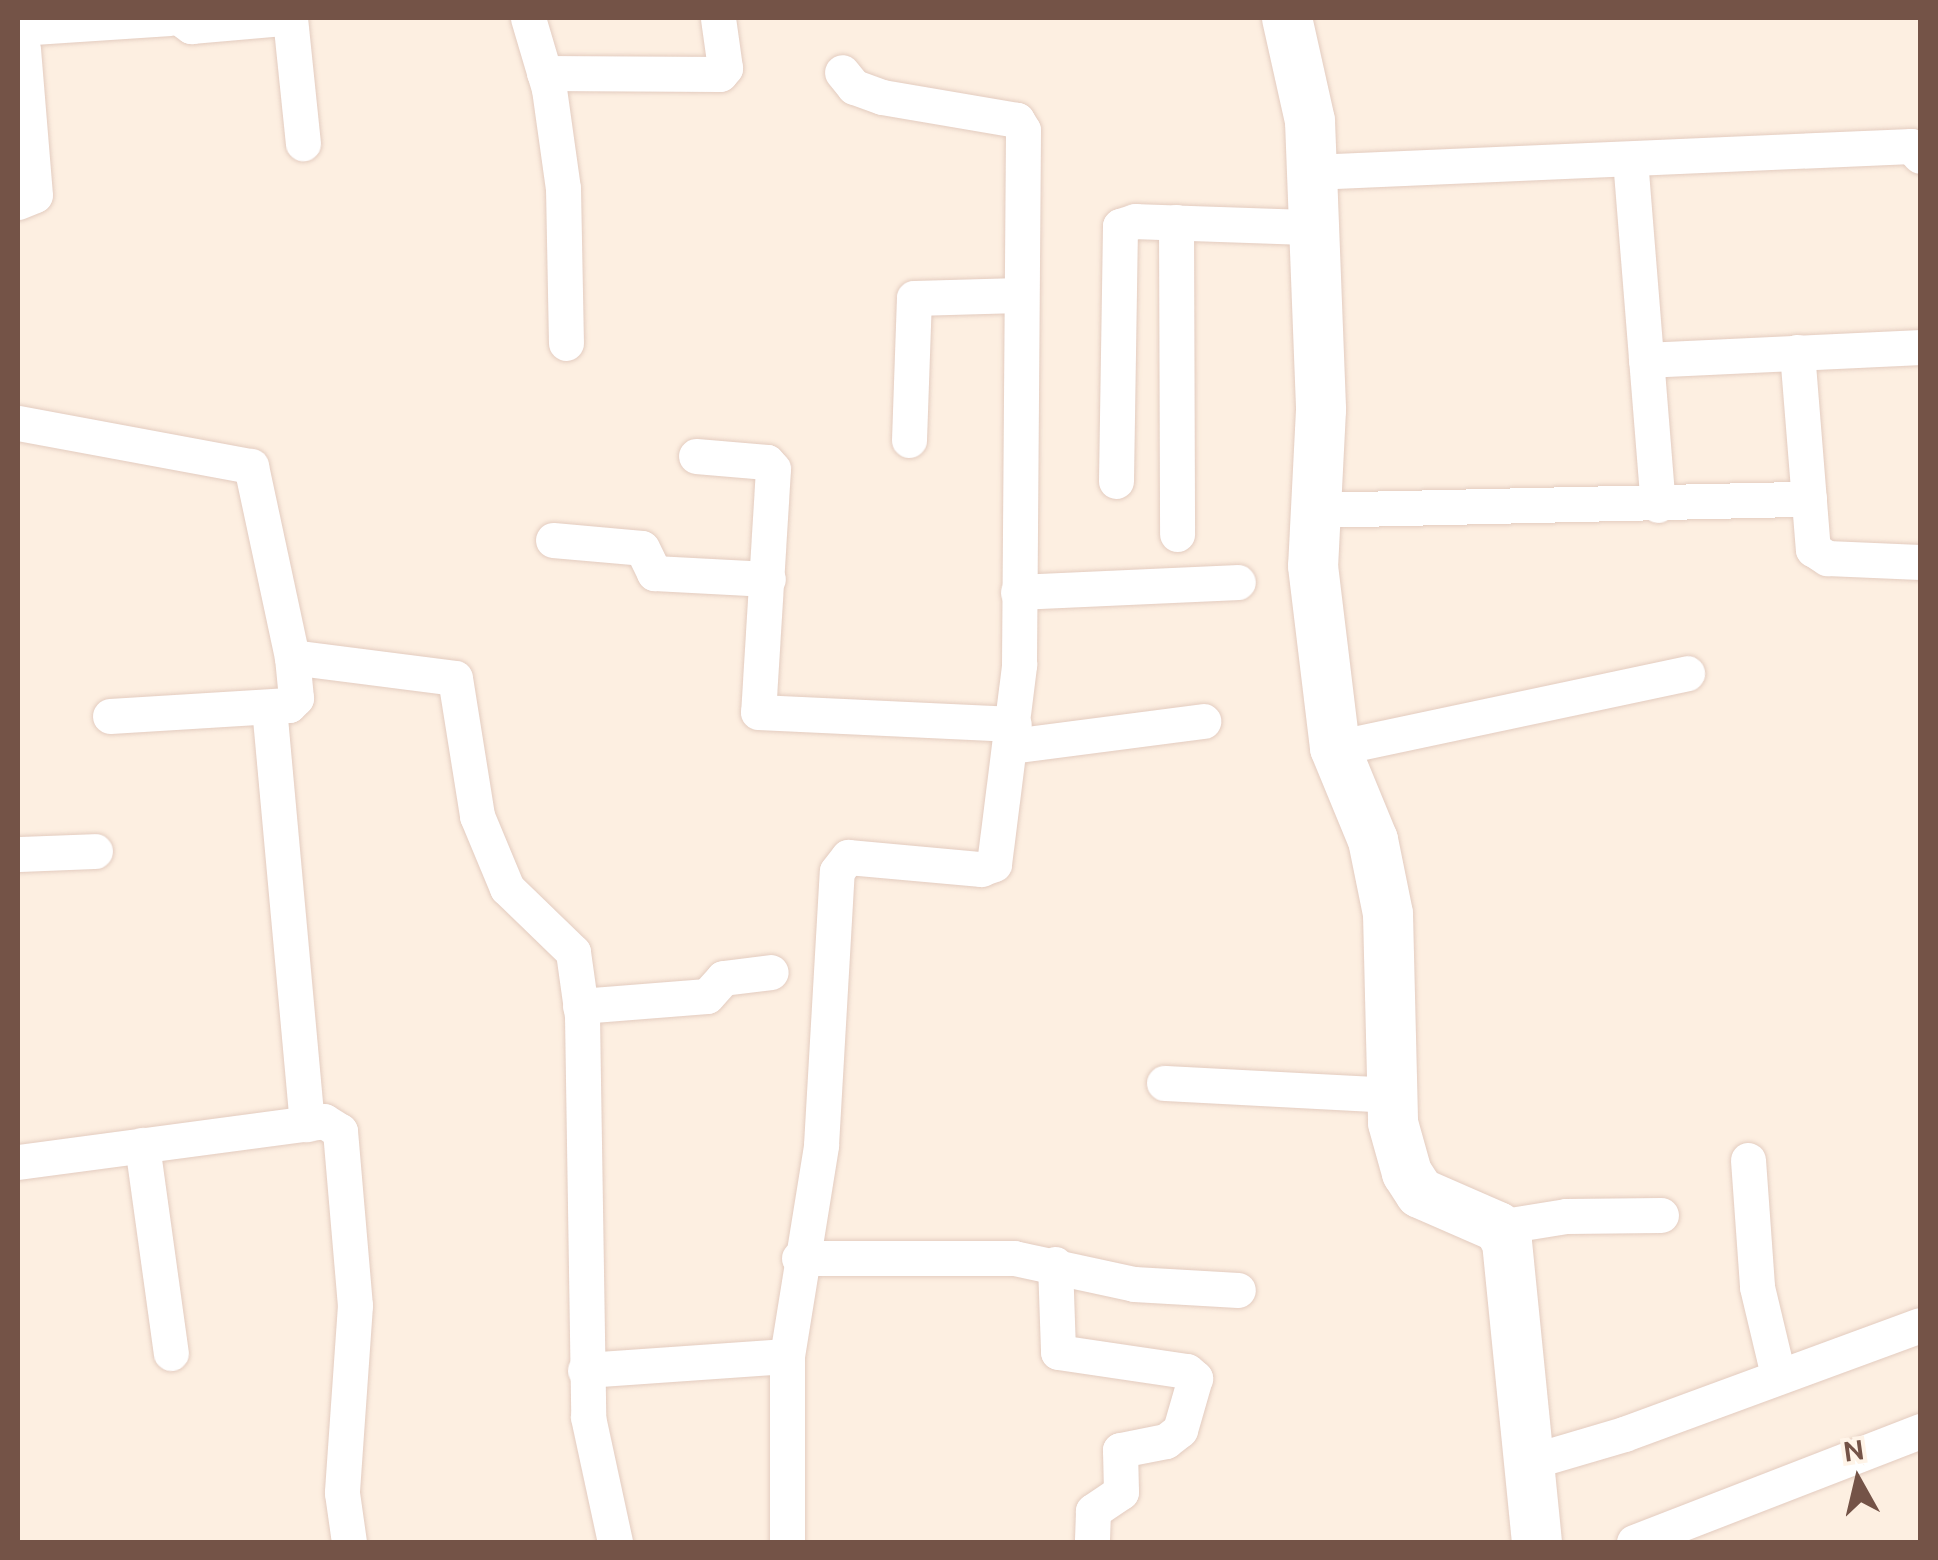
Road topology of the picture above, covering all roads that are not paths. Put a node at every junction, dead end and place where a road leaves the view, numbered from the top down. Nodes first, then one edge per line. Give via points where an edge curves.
1 (170, 18) edge
2 (180, 18) edge
3 (286, 18) edge
4 (528, 18) edge
5 (718, 18) edge
6 (1288, 18) edge
7 (20, 38) edge
8 (842, 72) dead end
9 (544, 73) junction
10 (303, 143) dead end
11 (1920, 156) edge
12 (1630, 159) junction
13 (1312, 172) junction
14 (18, 202) edge
15 (1176, 222) junction
16 (1311, 227) junction
17 (1020, 295) junction
18 (566, 343) dead end
19 (1920, 347) edge
20 (1797, 352) junction
21 (1646, 360) junction
22 (18, 422) edge
23 (909, 440) dead end
24 (696, 456) dead end
25 (1116, 481) dead end
26 (1809, 498) junction
27 (1658, 505) junction
28 (1312, 510) junction
29 (1177, 534) dead end
30 (553, 540) dead end
31 (1920, 562) edge
32 (768, 579) junction
33 (1238, 582) dead end
34 (1018, 592) junction
35 (292, 658) junction
36 (1687, 673) dead end
37 (269, 706) junction
38 (110, 716) dead end
39 (1203, 721) dead end
40 (1012, 735) junction
41 (1335, 748) junction
42 (95, 851) dead end
43 (18, 854) edge
44 (770, 972) dead end
45 (580, 1006) junction
46 (1164, 1084) dead end
47 (1390, 1095) junction
48 (307, 1124) junction
49 (142, 1146) junction
50 (1748, 1160) dead end
51 (18, 1162) edge
52 (1661, 1215) dead end
53 (1498, 1227) junction
54 (799, 1258) junction
55 (1055, 1264) junction
56 (1238, 1290) dead end
57 (1920, 1326) edge
58 (171, 1353) dead end
59 (787, 1356) junction
60 (585, 1370) junction
61 (1778, 1375) junction
62 (1920, 1431) edge
63 (1528, 1462) junction
64 (349, 1542) edge
65 (615, 1542) edge
66 (787, 1542) edge
67 (1092, 1542) edge
68 (1536, 1542) edge
69 (1634, 1542) edge

1 - 7 street
2 - 3 street via 191,26
3 - 10 street
4 - 9 street
5 - 9 street via 726,68 720,74
6 - 13 street via 1305,86
7 - 14 street via 35,196
8 - 17 street via 854,87 882,97 1021,124
9 - 18 street via 563,188
11 - 12 street via 1911,146
12 - 13 street
12 - 21 street
13 - 16 street
15 - 16 street
15 - 25 street via 1120,226
15 - 29 street
16 - 28 street via 1320,410
17 - 23 street via 914,298
17 - 34 street
19 - 20 street
20 - 21 street
20 - 26 street
21 - 27 street
22 - 35 street via 251,466
24 - 32 street via 771,464
26 - 27 street
26 - 31 street via 1817,555
27 - 28 street
28 - 41 street
30 - 32 street via 642,548 654,573
32 - 40 street via 758,712
33 - 34 street
34 - 40 street
35 - 37 street via 294,702
35 - 45 street via 456,678 476,816 507,888 573,952
36 - 41 street
37 - 38 street
37 - 48 street
39 - 40 street
40 - 54 street via 994,864 980,869 848,858 837,871 821,1145
41 - 47 street via 1372,840 1388,914
42 - 43 street
44 - 45 street via 723,978 707,996
45 - 60 street
46 - 47 street
47 - 53 street via 1400,1153 1420,1194
48 - 49 street
48 - 64 street via 324,1121 340,1131 346,1166 354,1305 342,1494
49 - 51 street
49 - 58 street
50 - 61 street via 1757,1287
52 - 53 street via 1566,1216
53 - 63 street via 1509,1250
54 - 55 street
54 - 59 street
55 - 56 street via 1134,1284
55 - 67 street via 1058,1352 1186,1371 1196,1378 1180,1430 1166,1441 1120,1450 1120,1492 1093,1511
57 - 61 street
59 - 60 street
59 - 66 street
60 - 65 street via 588,1417
61 - 63 street via 1624,1434
62 - 69 street
63 - 68 street

